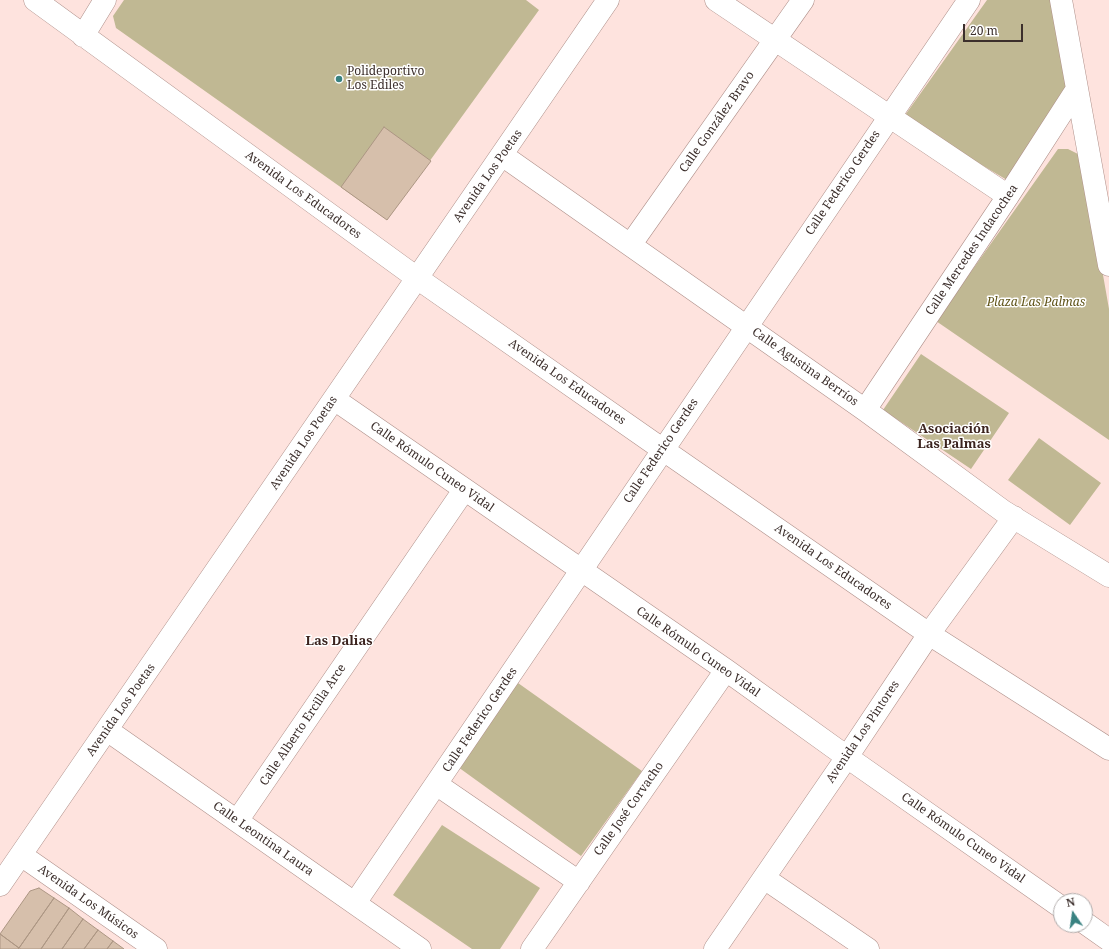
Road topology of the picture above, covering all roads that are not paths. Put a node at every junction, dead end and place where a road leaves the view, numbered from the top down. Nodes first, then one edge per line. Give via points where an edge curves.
1 (35, 0) edge
2 (105, 0) edge
3 (608, 0) edge
4 (716, 0) edge
5 (803, 0) edge
6 (968, 0) edge
7 (1061, 0) edge
8 (84, 36) junction
9 (776, 40) junction
10 (1077, 89) junction
11 (889, 116) junction
12 (502, 155) junction
13 (1008, 196) junction
14 (631, 244) junction
15 (1109, 265) edge
16 (417, 278) junction
17 (746, 326) junction
18 (334, 399) junction
19 (865, 410) junction
20 (662, 449) junction
21 (464, 490) junction
22 (1014, 517) junction
23 (580, 571) junction
24 (1109, 576) edge
25 (929, 634) junction
26 (726, 670) junction
27 (107, 730) junction
28 (1109, 749) edge
29 (847, 757) junction
30 (436, 784) junction
31 (237, 821) junction
32 (20, 855) junction
33 (764, 878) junction
34 (579, 882) junction
35 (0, 885) edge
36 (1053, 901) edge
37 (355, 903) junction
38 (1093, 929) edge
39 (1109, 940) edge
40 (156, 949) edge
41 (420, 949) edge
42 (532, 949) edge
43 (715, 949) edge
44 (868, 949) edge

1 - 8 street, Avenida Los Educadores
2 - 8 street
3 - 12 street, Avenida Los Poetas
4 - 9 street
5 - 9 street, Calle González Bravo
6 - 11 street, Calle Federico Gerdes
7 - 10 street
8 - 16 street, Avenida Los Educadores
9 - 11 street
9 - 14 street, Calle González Bravo
10 - 13 street, Calle Mercedes Indacochea
10 - 15 street
11 - 13 street
11 - 17 street, Calle Federico Gerdes
12 - 14 street, Calle Agustina Berríos
12 - 16 street, Avenida Los Poetas
13 - 19 street, Calle Mercedes Indacochea
14 - 17 street, Calle Agustina Berríos
16 - 18 street, Avenida Los Poetas
16 - 20 street, Avenida Los Educadores
17 - 19 street, Calle Agustina Berríos
17 - 20 street, Calle Federico Gerdes
18 - 21 street, Calle Rómulo Cuneo Vidal
18 - 27 street, Avenida Los Poetas
19 - 22 street, Calle Agustina Berríos
20 - 23 street, Calle Federico Gerdes
20 - 25 street, Avenida Los Educadores
21 - 23 street, Calle Rómulo Cuneo Vidal
21 - 31 street, Calle Alberto Ercilla Arce
22 - 24 street, Calle Agustina Berríos
22 - 25 street, Avenida Los Pintores
23 - 26 street, Calle Rómulo Cuneo Vidal
23 - 30 street, Calle Federico Gerdes
25 - 28 street, Avenida Los Educadores
25 - 29 street, Avenida Los Pintores
26 - 29 street, Calle Rómulo Cuneo Vidal
26 - 34 street, Calle José Corvacho
27 - 31 street, Calle Leontina Laura
27 - 32 street, Avenida Los Poetas
29 - 33 street, Avenida Los Pintores
29 - 36 street, Calle Rómulo Cuneo Vidal
30 - 34 street
30 - 37 street, Calle Federico Gerdes
31 - 37 street, Calle Leontina Laura
32 - 35 street, Avenida Los Poetas
32 - 40 street, Avenida Los Músicos
33 - 43 street, Avenida Los Pintores
33 - 44 street
34 - 42 street, Calle José Corvacho
37 - 41 street, Calle Leontina Laura
38 - 39 street

